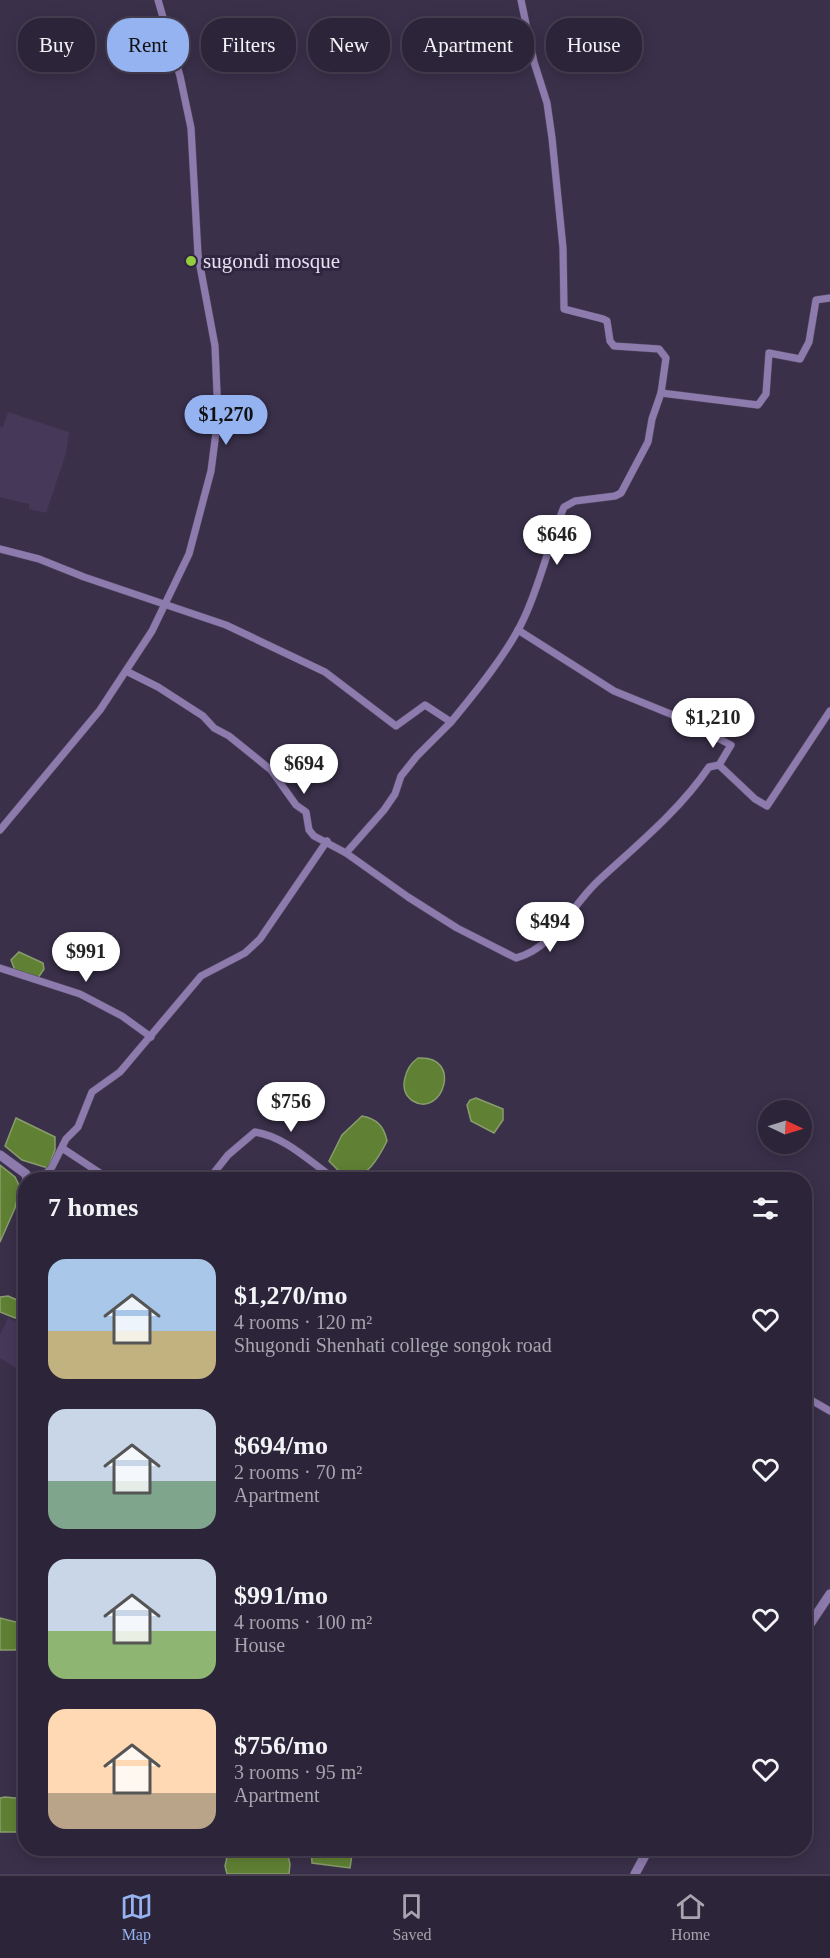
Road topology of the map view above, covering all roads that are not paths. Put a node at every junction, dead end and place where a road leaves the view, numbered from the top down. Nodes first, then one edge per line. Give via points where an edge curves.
1 (158, 0) edge
2 (521, 0) edge
3 (830, 298) edge
4 (661, 393) junction
5 (0, 549) edge
6 (166, 605) junction
7 (518, 630) junction
8 (126, 671) junction
9 (830, 711) edge
10 (451, 722) junction
11 (719, 765) junction
12 (0, 830) edge
13 (327, 841) junction
14 (346, 853) junction
15 (0, 968) edge
16 (151, 1037) junction
17 (62, 1148) junction
18 (0, 1155) edge
19 (23, 1172) edge
20 (47, 1172) edge
21 (98, 1172) edge
22 (215, 1172) edge
23 (325, 1172) edge
24 (812, 1401) edge
25 (830, 1411) edge
26 (830, 1594) edge
27 (812, 1621) edge
28 (645, 1856) edge
29 (635, 1874) edge

1 - 6 street via 191,128 198,255 215,346 218,417 211,471 189,554
2 - 4 street via 552,138 563,248 564,309 607,321 614,346 664,352
3 - 4 street via 816,300 809,342 800,359 769,353 766,394 758,405
4 - 7 street via 648,442 621,493 575,501 564,507
5 - 6 street
6 - 8 street
6 - 10 street via 226,625 325,672 396,726 425,705
7 - 10 street
7 - 11 street via 614,691 731,745
8 - 12 street via 100,710
8 - 13 street via 203,716 271,770 296,805 306,812 309,830
9 - 11 street via 767,806
10 - 14 street via 401,776 384,810
11 - 14 street via 709,767 689,795 597,882 560,927 531,954 516,958 458,928
13 - 14 street
13 - 16 street via 260,939 245,953 201,976
15 - 16 street via 80,994
16 - 17 street via 120,1072 92,1092 78,1127
17 - 20 street
17 - 21 street
18 - 19 street
22 - 23 street via 255,1132 269,1134
24 - 25 street
26 - 27 street
28 - 29 street

